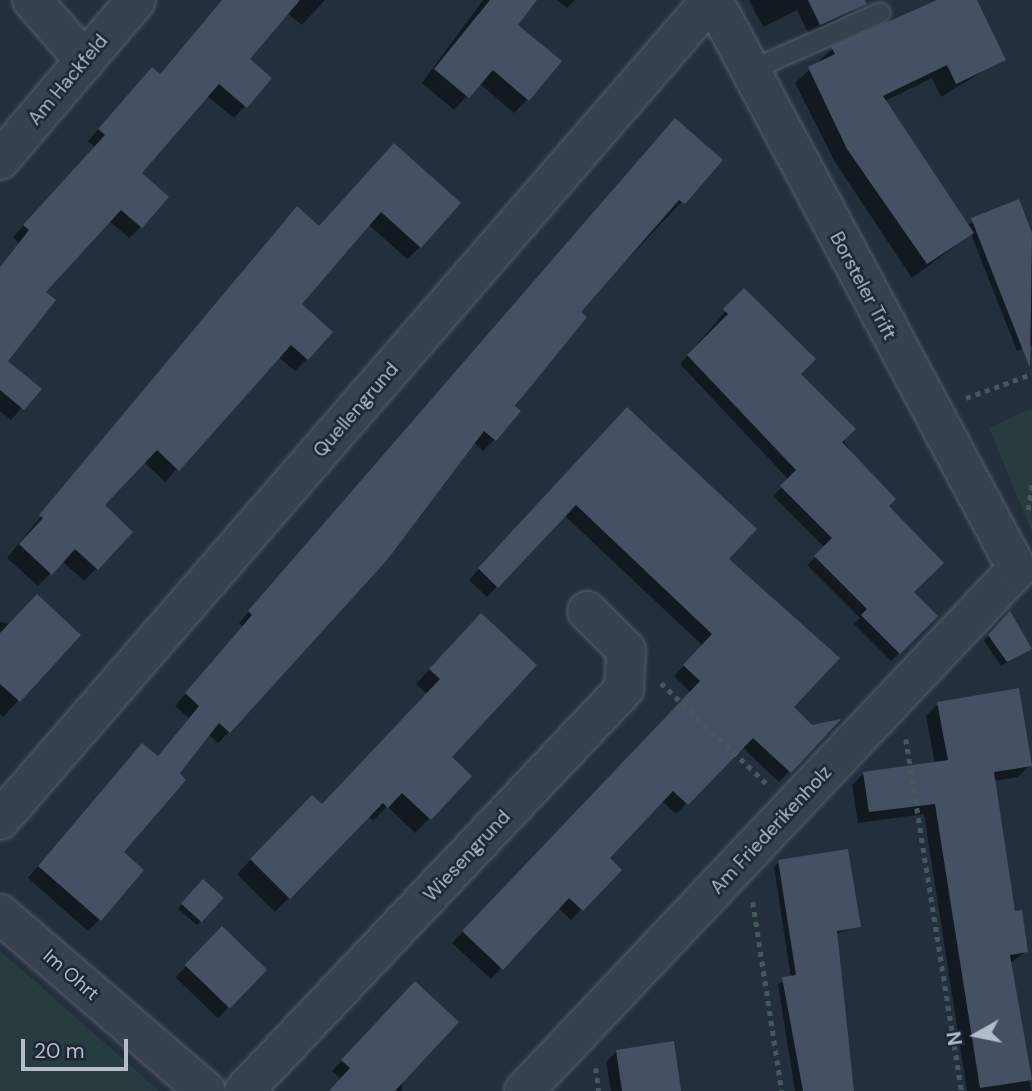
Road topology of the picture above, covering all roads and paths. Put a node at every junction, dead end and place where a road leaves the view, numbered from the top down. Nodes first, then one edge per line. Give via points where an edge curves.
1 (32, 0) edge
2 (136, 0) edge
3 (712, 0) edge
4 (880, 12) dead end
5 (85, 61) junction
6 (750, 70) junction
7 (0, 160) edge
8 (1032, 374) edge
9 (929, 412) junction
10 (1017, 569) joint
11 (587, 611) dead end
12 (626, 650) junction
13 (900, 694) junction
14 (792, 808) junction
15 (0, 820) edge
16 (746, 856) junction
17 (0, 914) edge
18 (206, 1091) edge
19 (244, 1091) edge
20 (524, 1091) edge
21 (782, 1091) edge
22 (962, 1091) edge

1 - 5 street
2 - 5 street, Am Hackfeld
3 - 6 street, Borsteler Trift
3 - 15 street, Quellengrund
4 - 6 lane
5 - 7 street, Am Hackfeld
6 - 9 street, Borsteler Trift
8 - 9 path
9 - 10 street, Borsteler Trift
10 - 13 street, Am Friederikenholz
11 - 12 street
12 - 14 path
12 - 19 street, Wiesengrund via 624,689
13 - 14 street, Am Friederikenholz
13 - 22 path
14 - 16 street, Am Friederikenholz
16 - 20 street, Am Friederikenholz
16 - 21 path
17 - 18 street, Im Ohrt

